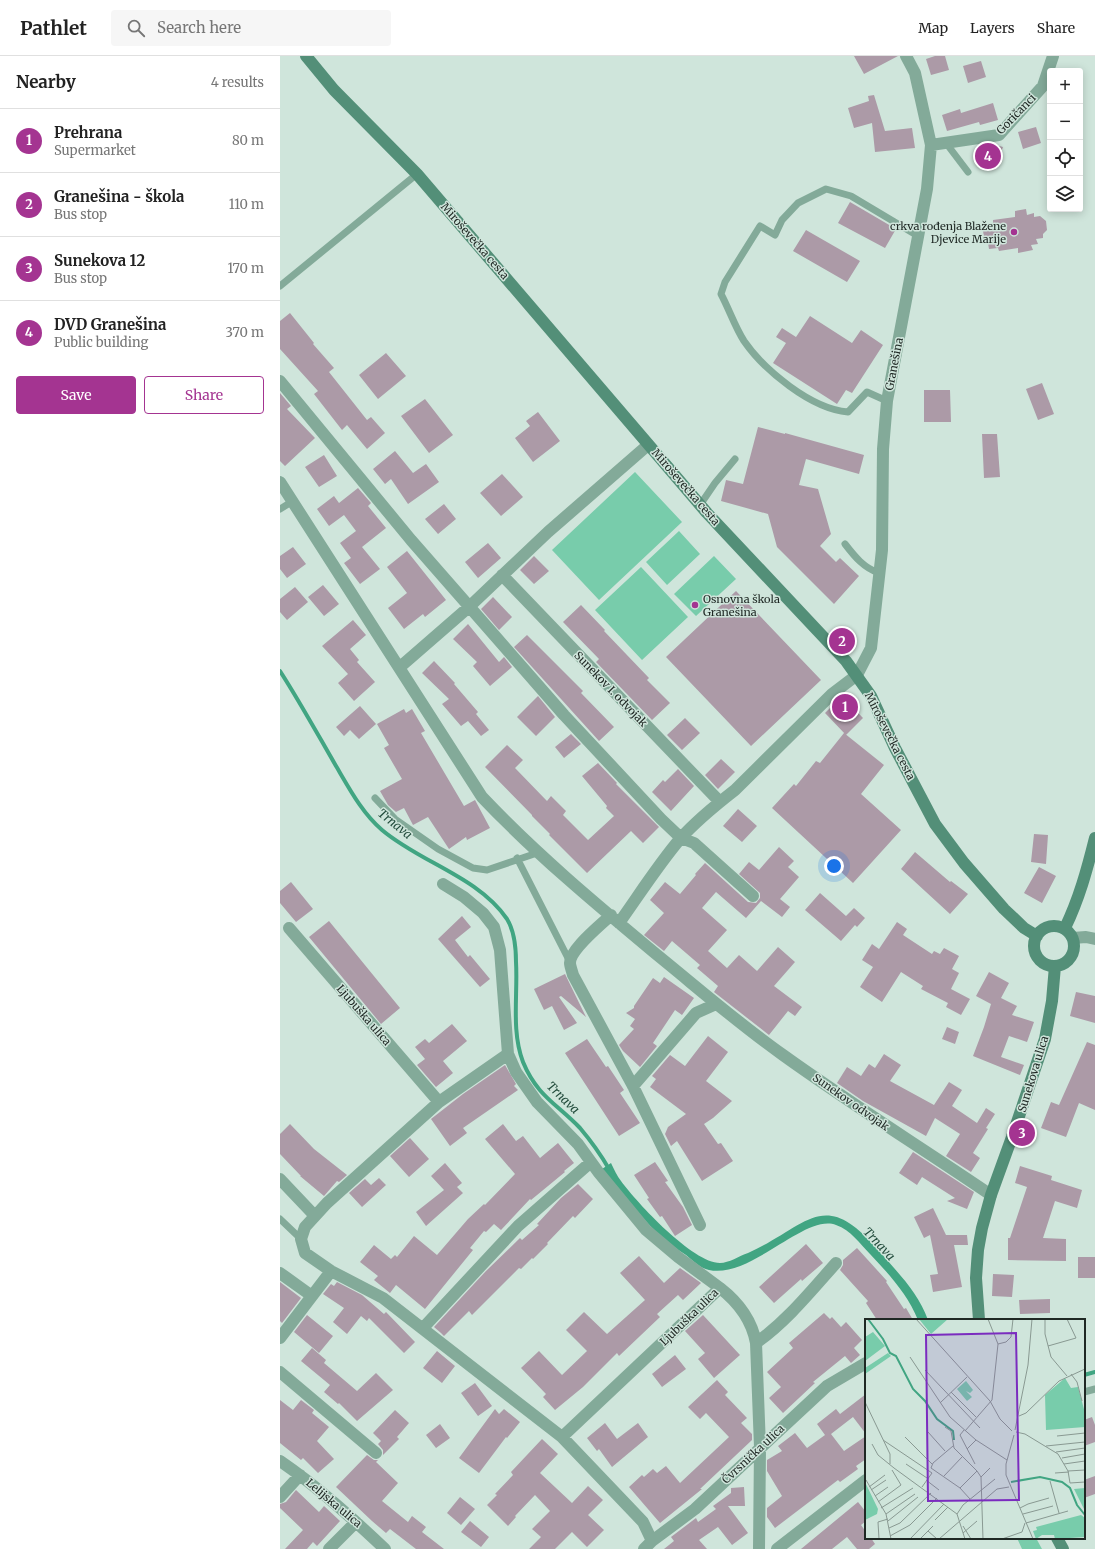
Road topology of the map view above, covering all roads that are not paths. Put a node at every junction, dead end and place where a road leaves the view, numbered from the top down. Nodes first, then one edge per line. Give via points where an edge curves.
1 (306, 56) edge
2 (906, 56) edge
3 (1053, 56) edge
4 (946, 143) junction
5 (932, 145) junction
6 (968, 172) dead end
7 (418, 174) junction
8 (918, 236) junction
9 (280, 286) edge
10 (280, 381) edge
11 (887, 401) junction
12 (648, 444) junction
13 (735, 459) dead end
14 (280, 482) edge
15 (293, 501) junction
16 (700, 505) junction
17 (280, 509) edge
18 (845, 544) dead end
19 (880, 573) junction
20 (502, 575) junction
21 (469, 607) junction
22 (400, 667) junction
23 (857, 675) junction
24 (375, 798) dead end
25 (720, 802) junction
26 (681, 838) junction
27 (1095, 838) edge
28 (537, 853) junction
29 (517, 858) junction
30 (443, 884) dead end
31 (753, 896) dead end
32 (615, 919) junction
33 (289, 928) dead end
34 (1065, 928) junction
35 (1037, 936) junction
36 (1073, 938) junction
37 (1095, 939) edge
38 (570, 963) junction
39 (1054, 966) junction
40 (716, 1004) junction
41 (508, 1054) junction
42 (633, 1086) junction
43 (439, 1102) junction
44 (591, 1162) junction
45 (280, 1179) edge
46 (991, 1195) junction
47 (315, 1216) junction
48 (280, 1219) edge
49 (700, 1225) dead end
50 (301, 1239) junction
51 (836, 1263) dead end
52 (331, 1272) junction
53 (280, 1273) edge
54 (720, 1288) junction
55 (312, 1296) junction
56 (979, 1319) edge
57 (422, 1328) junction
58 (280, 1338) edge
59 (756, 1343) junction
60 (865, 1364) edge
61 (280, 1372) edge
62 (1095, 1389) edge
63 (1085, 1392) edge
64 (562, 1437) junction
65 (760, 1447) junction
66 (376, 1453) dead end
67 (280, 1461) edge
68 (300, 1475) junction
69 (865, 1481) edge
70 (280, 1497) edge
71 (356, 1522) junction
72 (1058, 1539) edge
73 (648, 1545) edge
74 (329, 1549) edge
75 (385, 1549) edge
76 (759, 1549) edge
77 (778, 1549) edge
78 (1063, 1549) edge

1 - 7 main road, Miroševečka cesta via 334,90
2 - 5 street, Granešina via 915,73
3 - 4 street, Goričanci via 1043,86 999,135
4 - 5 street, Goričanci
4 - 6 lane
5 - 8 street, Granešina via 928,189
7 - 9 lane
7 - 12 main road, Miroševečka cesta
8 - 11 street, Granešina
8 - 11 lane via 851,196 826,189 798,203 782,220 775,235 760,226 725,282 721,294 744,340 760,361 795,391 831,410 838,411 848,412 867,392
10 - 21 street
11 - 19 street, Granešina
12 - 16 main road, Miroševečka cesta
12 - 20 street
13 - 16 lane
14 - 15 street
15 - 17 lane
15 - 22 street
16 - 23 main road, Miroševečka cesta via 824,636
18 - 19 lane via 858,560 869,569
19 - 23 street, Granešina via 871,648
20 - 21 street
20 - 25 street, Sunekov I. odvojak
21 - 22 street
21 - 26 street via 570,721
22 - 28 street via 482,797
23 - 25 street via 832,694
23 - 35 main road, Miroševečka cesta via 871,696 935,824 964,863 1004,909 1024,928
24 - 29 lane via 395,819 438,849 473,868 488,870
25 - 26 street
26 - 31 street via 694,843
26 - 32 street via 644,887
27 - 34 main road via 1084,881
28 - 29 lane
28 - 32 street
29 - 38 lane
30 - 41 street, Ljubuška ulica via 483,913 494,927 500,950
32 - 38 street via 581,944
32 - 40 street, Sunekov odvojak
33 - 43 street, Ljubuška ulica
34 - 35 main road via 1052,925
34 - 36 main road
35 - 39 main road via 1034,943 1037,956 1048,965
36 - 37 street
36 - 39 main road via 1074,951 1071,957 1067,962
38 - 42 street via 573,975
39 - 46 main road, Sunekova ulica via 1052,1001 1045,1039
40 - 42 street via 696,1013
40 - 46 street, Sunekov odvojak via 795,1064
41 - 43 street
41 - 44 street, Ljubuška ulica via 516,1072 537,1102 578,1144
42 - 49 street
43 - 47 street
44 - 54 street, Ljubuška ulica via 646,1230
44 - 57 street via 518,1226
45 - 47 street
46 - 56 main road, Sunekova ulica via 978,1250 976,1295
47 - 50 street via 305,1227
48 - 50 lane
50 - 52 street via 305,1253
51 - 59 street via 785,1319
52 - 55 street
52 - 57 street via 383,1298
53 - 55 street
54 - 59 street via 732,1297 742,1310
54 - 64 street, Ljubuška ulica
55 - 58 street
57 - 64 street
59 - 65 street
60 - 65 street, Čvrsnička ulica via 827,1386
61 - 66 street
62 - 63 lane
64 - 73 street via 643,1522
65 - 73 street, Čvrsnička ulica via 695,1509
65 - 76 street
67 - 68 street, Lelijska ulica
68 - 70 street
68 - 71 street, Lelijska ulica
69 - 77 street
71 - 74 street
71 - 75 street, Lelijska ulica
72 - 78 main road

